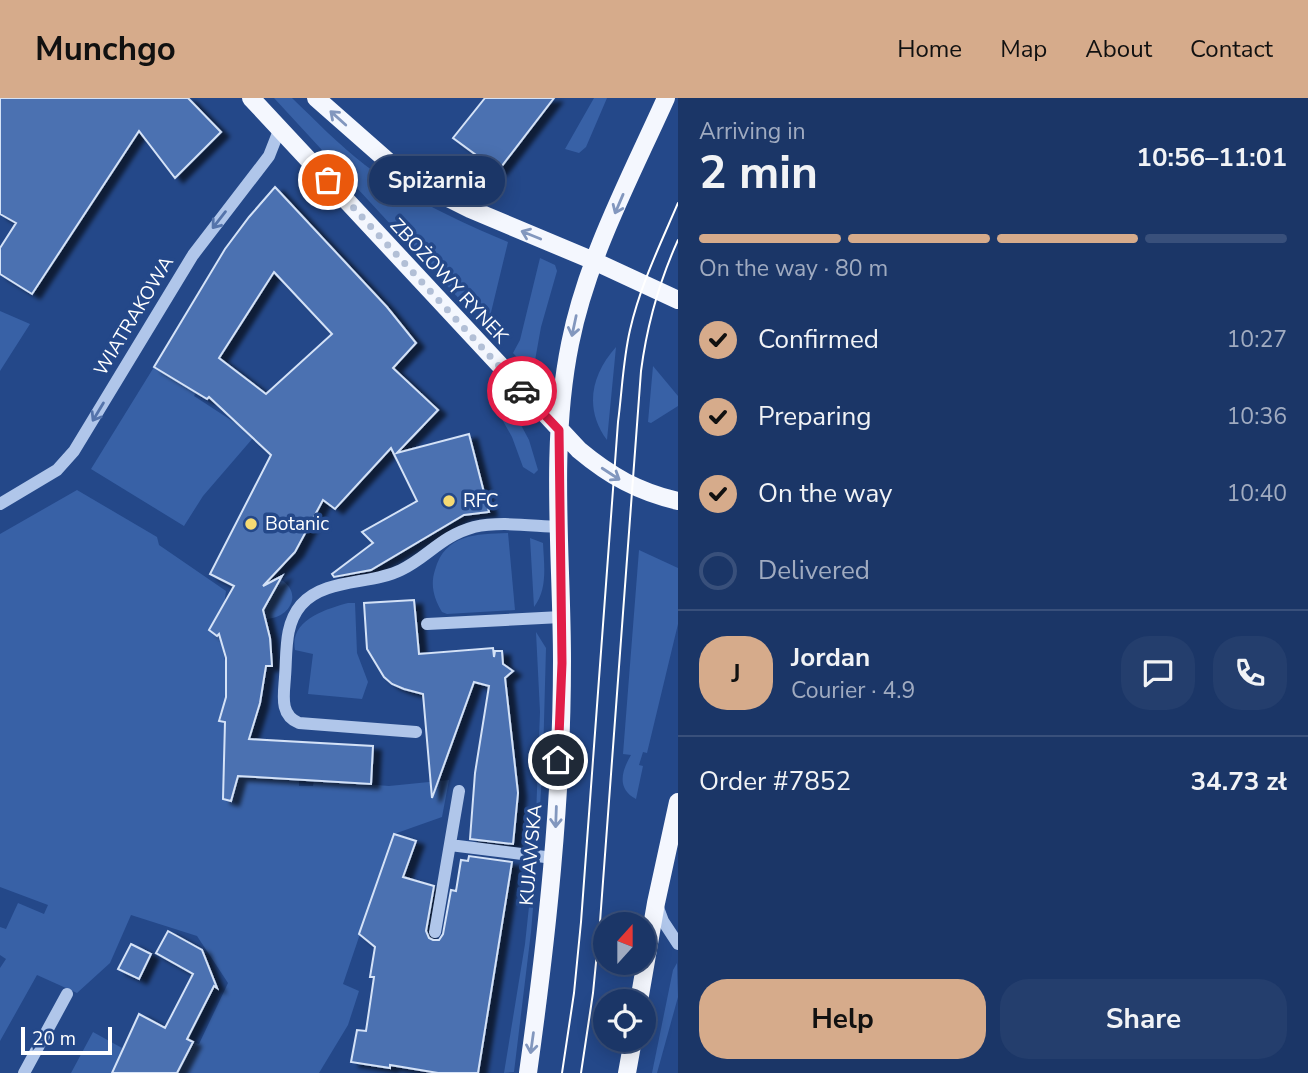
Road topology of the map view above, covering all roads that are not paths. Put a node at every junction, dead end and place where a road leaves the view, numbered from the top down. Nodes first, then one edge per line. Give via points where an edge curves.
1 (251, 98) edge
2 (316, 98) edge
3 (666, 98) edge
4 (280, 128) junction
5 (594, 261) junction
6 (678, 300) edge
7 (559, 430) junction
8 (678, 501) edge
9 (0, 504) edge
10 (559, 527) junction
11 (561, 617) junction
12 (427, 624) dead end
13 (416, 732) dead end
14 (459, 791) dead end
15 (678, 802) edge
16 (450, 845) junction
17 (553, 858) junction
18 (656, 903) junction
19 (435, 932) dead end
20 (678, 944) edge
21 (641, 989) edge
22 (67, 994) dead end
23 (631, 1052) edge
24 (24, 1073) edge
25 (528, 1073) edge
26 (628, 1073) edge

1 - 4 main road, ZBOŻOWY RYNEK
5 -> 2 main road via 430,189 391,164
3 -> 5 main road, KUJAWSKA
4 - 7 main road, ZBOŻOWY RYNEK
4 -> 9 street, WIATRAKOWA via 269,156 193,255 74,451 57,470
5 - 6 main road
5 -> 7 main road, KUJAWSKA via 569,348
7 -> 8 main road, ZBOŻOWY RYNEK via 623,482
7 - 10 main road, KUJAWSKA
10 - 11 main road, KUJAWSKA
10 - 13 street via 477,526 440,541 400,571 331,588 299,607 288,635 284,703 289,716 299,723
11 - 12 street
11 -> 17 main road, KUJAWSKA
14 - 16 street
15 - 18 main road
16 - 17 street
16 - 19 street
17 -> 25 main road, KUJAWSKA
18 - 20 street
18 - 21 main road
22 - 24 street
23 - 26 main road

